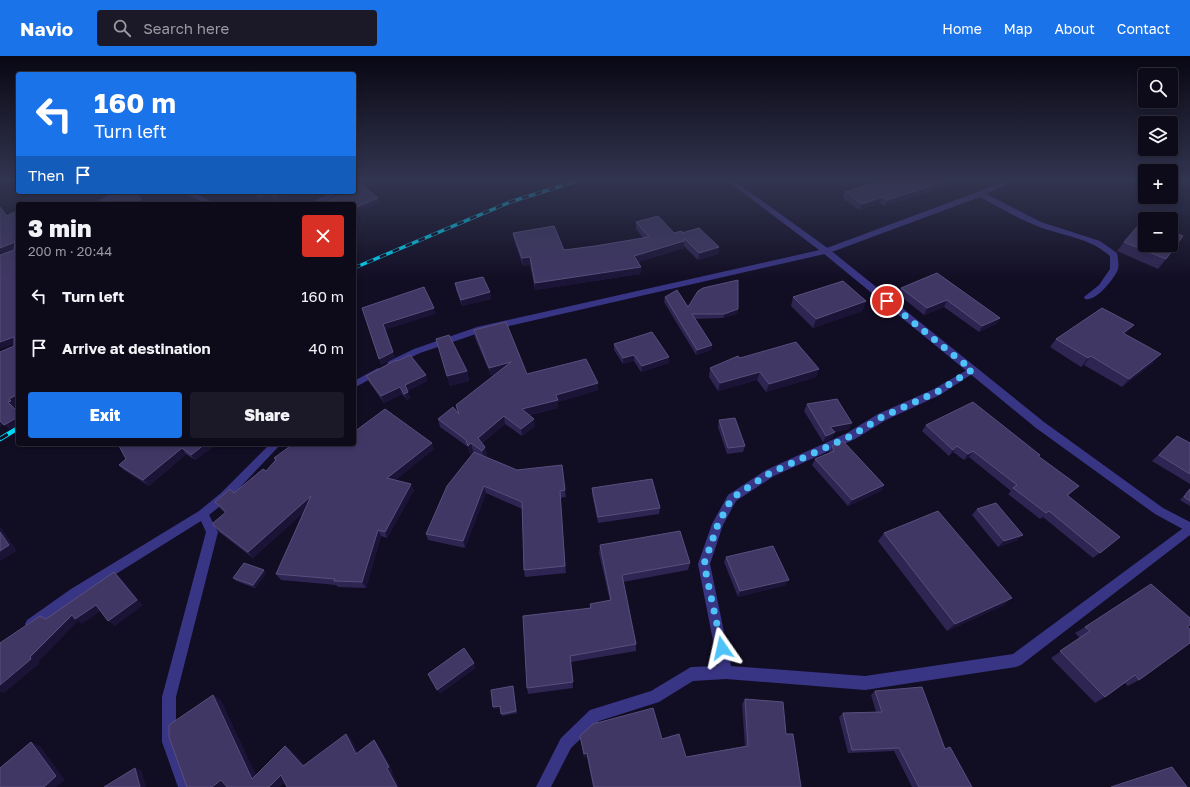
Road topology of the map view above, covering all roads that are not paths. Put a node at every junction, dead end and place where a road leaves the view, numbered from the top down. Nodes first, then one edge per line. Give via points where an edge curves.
1 (776, 214) edge
2 (926, 214) edge
3 (1020, 214) edge
4 (826, 251) junction
5 (1088, 297) dead end
6 (972, 370) junction
7 (356, 384) edge
8 (274, 446) edge
9 (203, 514) junction
10 (1190, 528) edge
11 (19, 633) edge
12 (726, 672) junction
13 (185, 787) edge
14 (543, 787) edge

1 - 4 street
2 - 4 street
3 - 5 street via 1039,224 1105,246 1114,255 1114,269 1102,287
4 - 6 street
4 - 7 street via 477,330 417,352
6 - 10 street via 1040,425 1159,511
6 - 12 street via 937,392 882,417 851,436 770,473 732,498 718,524 704,564
8 - 9 street via 225,496
9 - 11 street via 75,593
9 - 13 street via 212,532 169,697 169,742
10 - 12 street via 1016,660 865,682
12 - 14 street via 691,674 654,697 595,715 566,743

